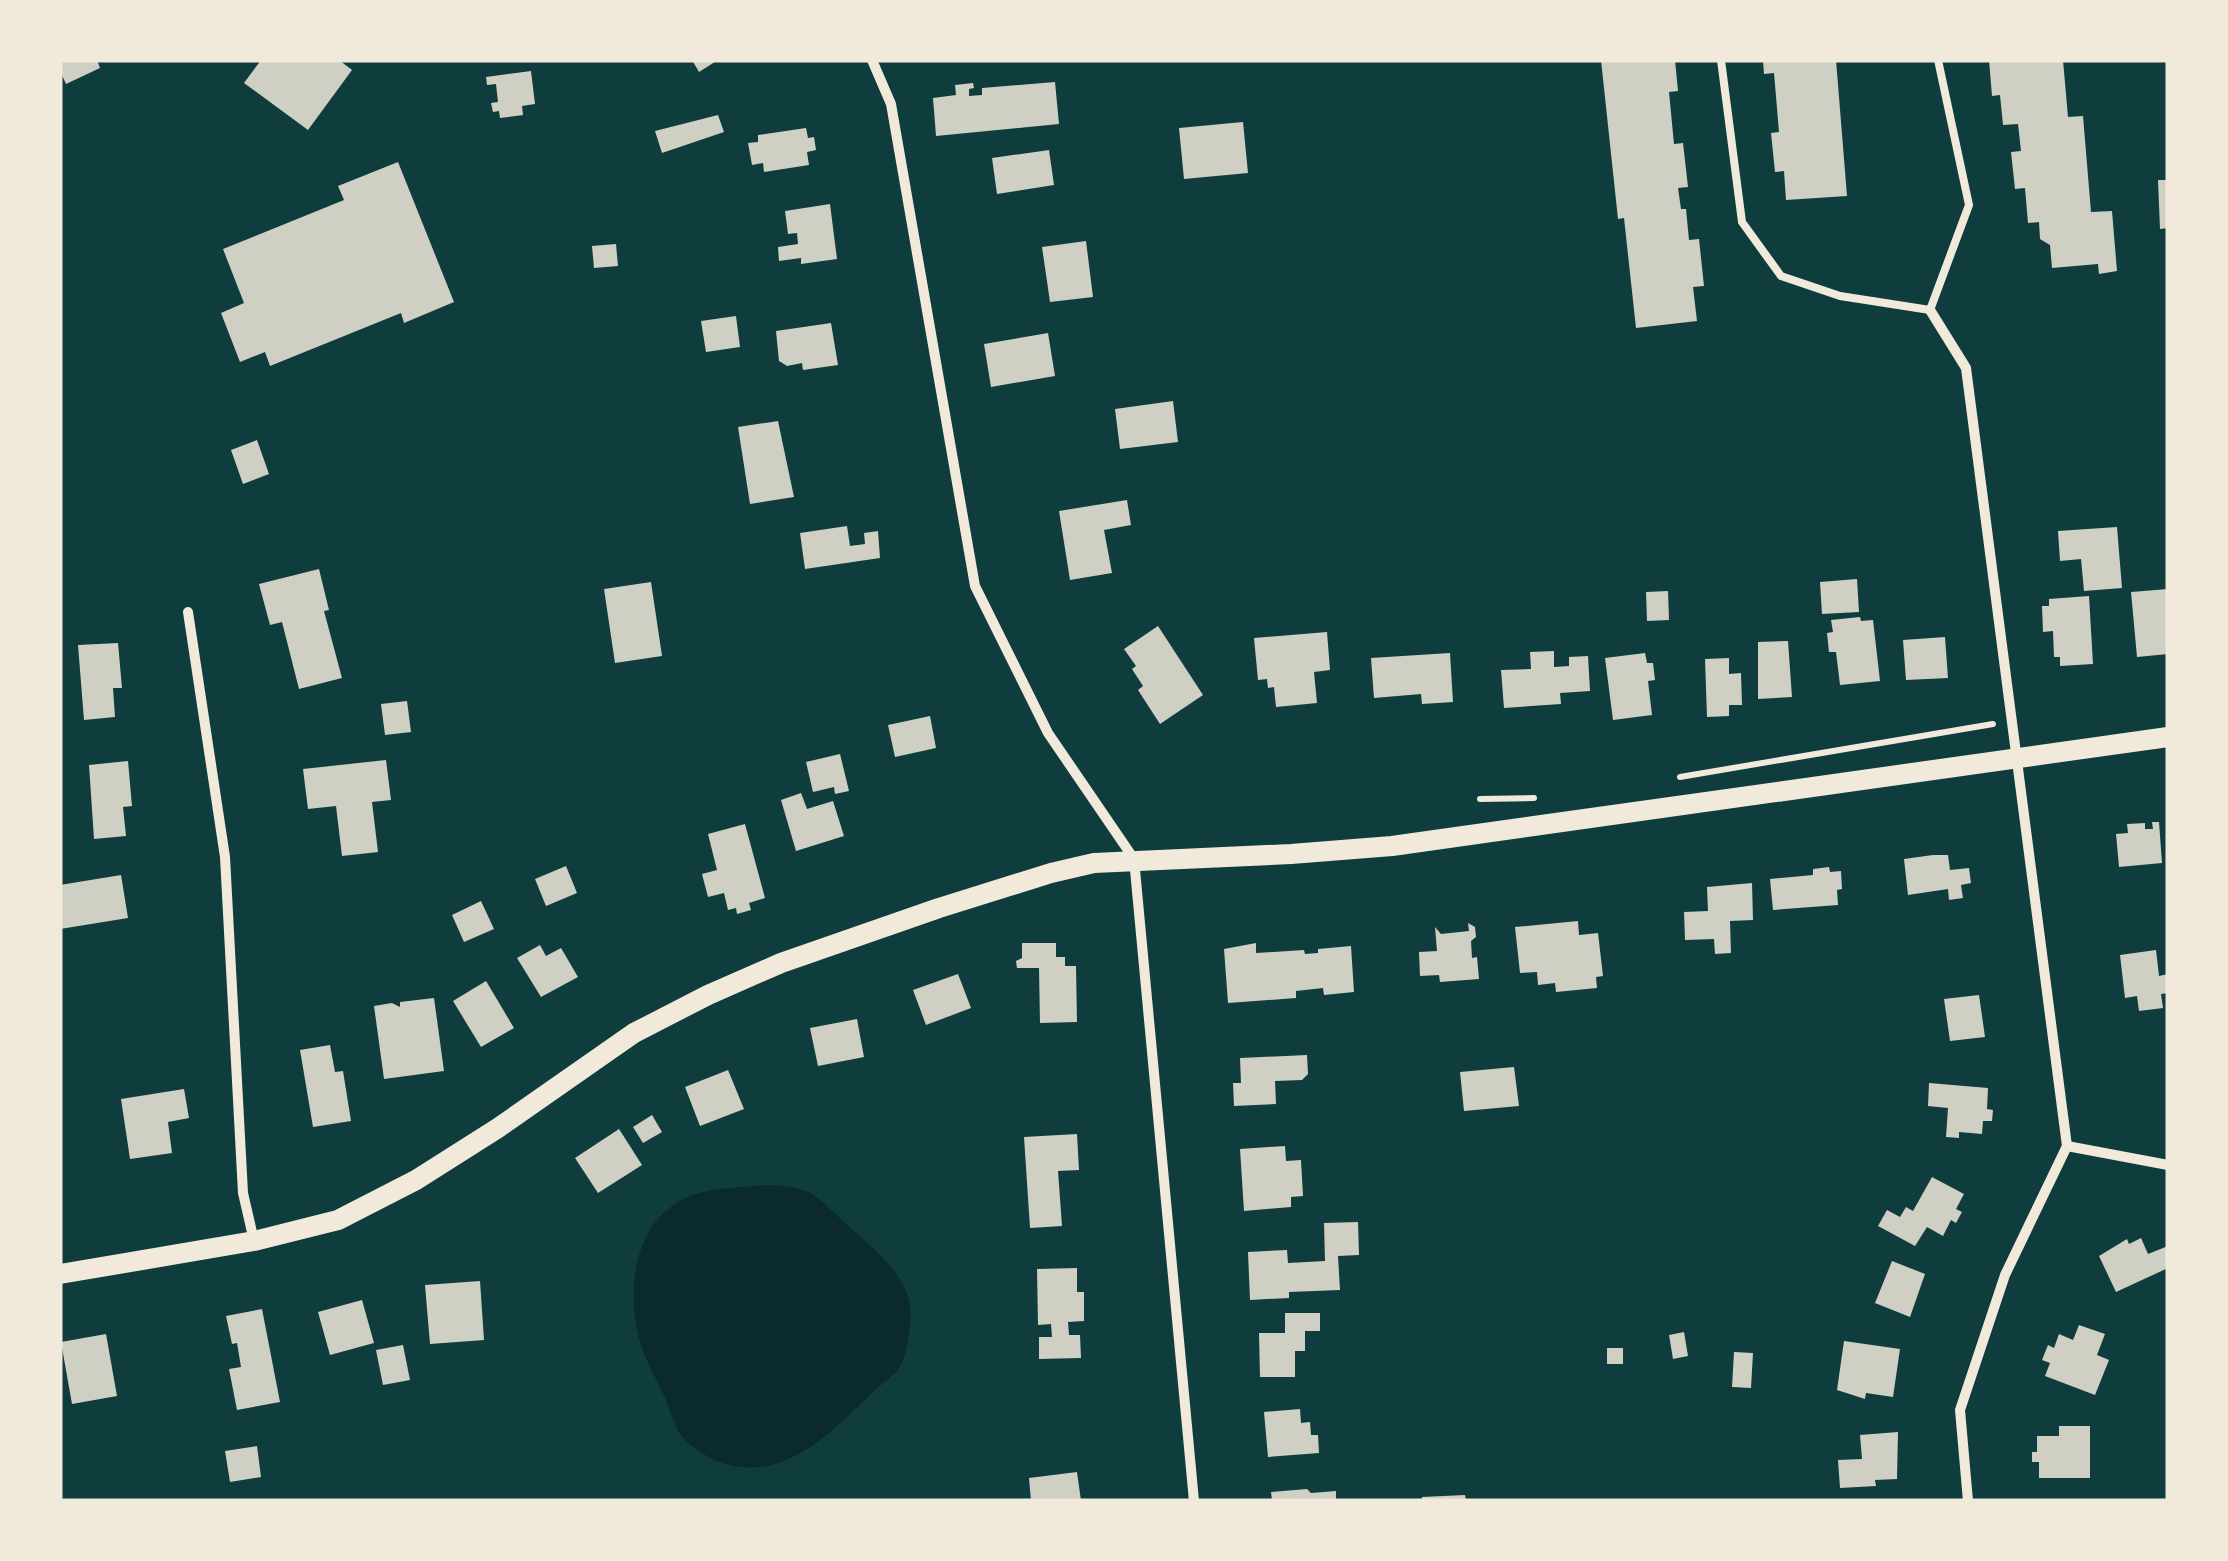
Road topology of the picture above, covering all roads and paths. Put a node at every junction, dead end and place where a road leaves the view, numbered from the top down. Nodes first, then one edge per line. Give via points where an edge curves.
1 (872, 60) edge
2 (1722, 60) edge
3 (1938, 60) edge
4 (1930, 310) junction
5 (188, 612) dead end
6 (2014, 720) junction
7 (2168, 737) edge
8 (2019, 759) junction
9 (1674, 778) dead end
10 (1480, 798) dead end
11 (1542, 798) dead end
12 (1134, 859) junction
13 (2067, 1146) junction
14 (2168, 1165) edge
15 (254, 1241) junction
16 (60, 1274) edge
17 (1194, 1501) edge
18 (1968, 1501) edge

1 - 12 street via 891,104 974,586 1048,732
2 - 4 lane via 1742,222 1781,276 1840,296
3 - 4 lane via 1969,205
4 - 6 street via 1966,368
5 - 15 street via 225,856 243,1193
6 - 8 street
6 - 9 path
7 - 8 main road
8 - 12 main road via 1410,844
8 - 13 street
10 - 11 path
12 - 15 main road via 1051,873 767,970 634,1033 416,1180 338,1220
12 - 17 street
13 - 14 street
13 - 18 street via 2004,1276 1960,1410
15 - 16 main road

